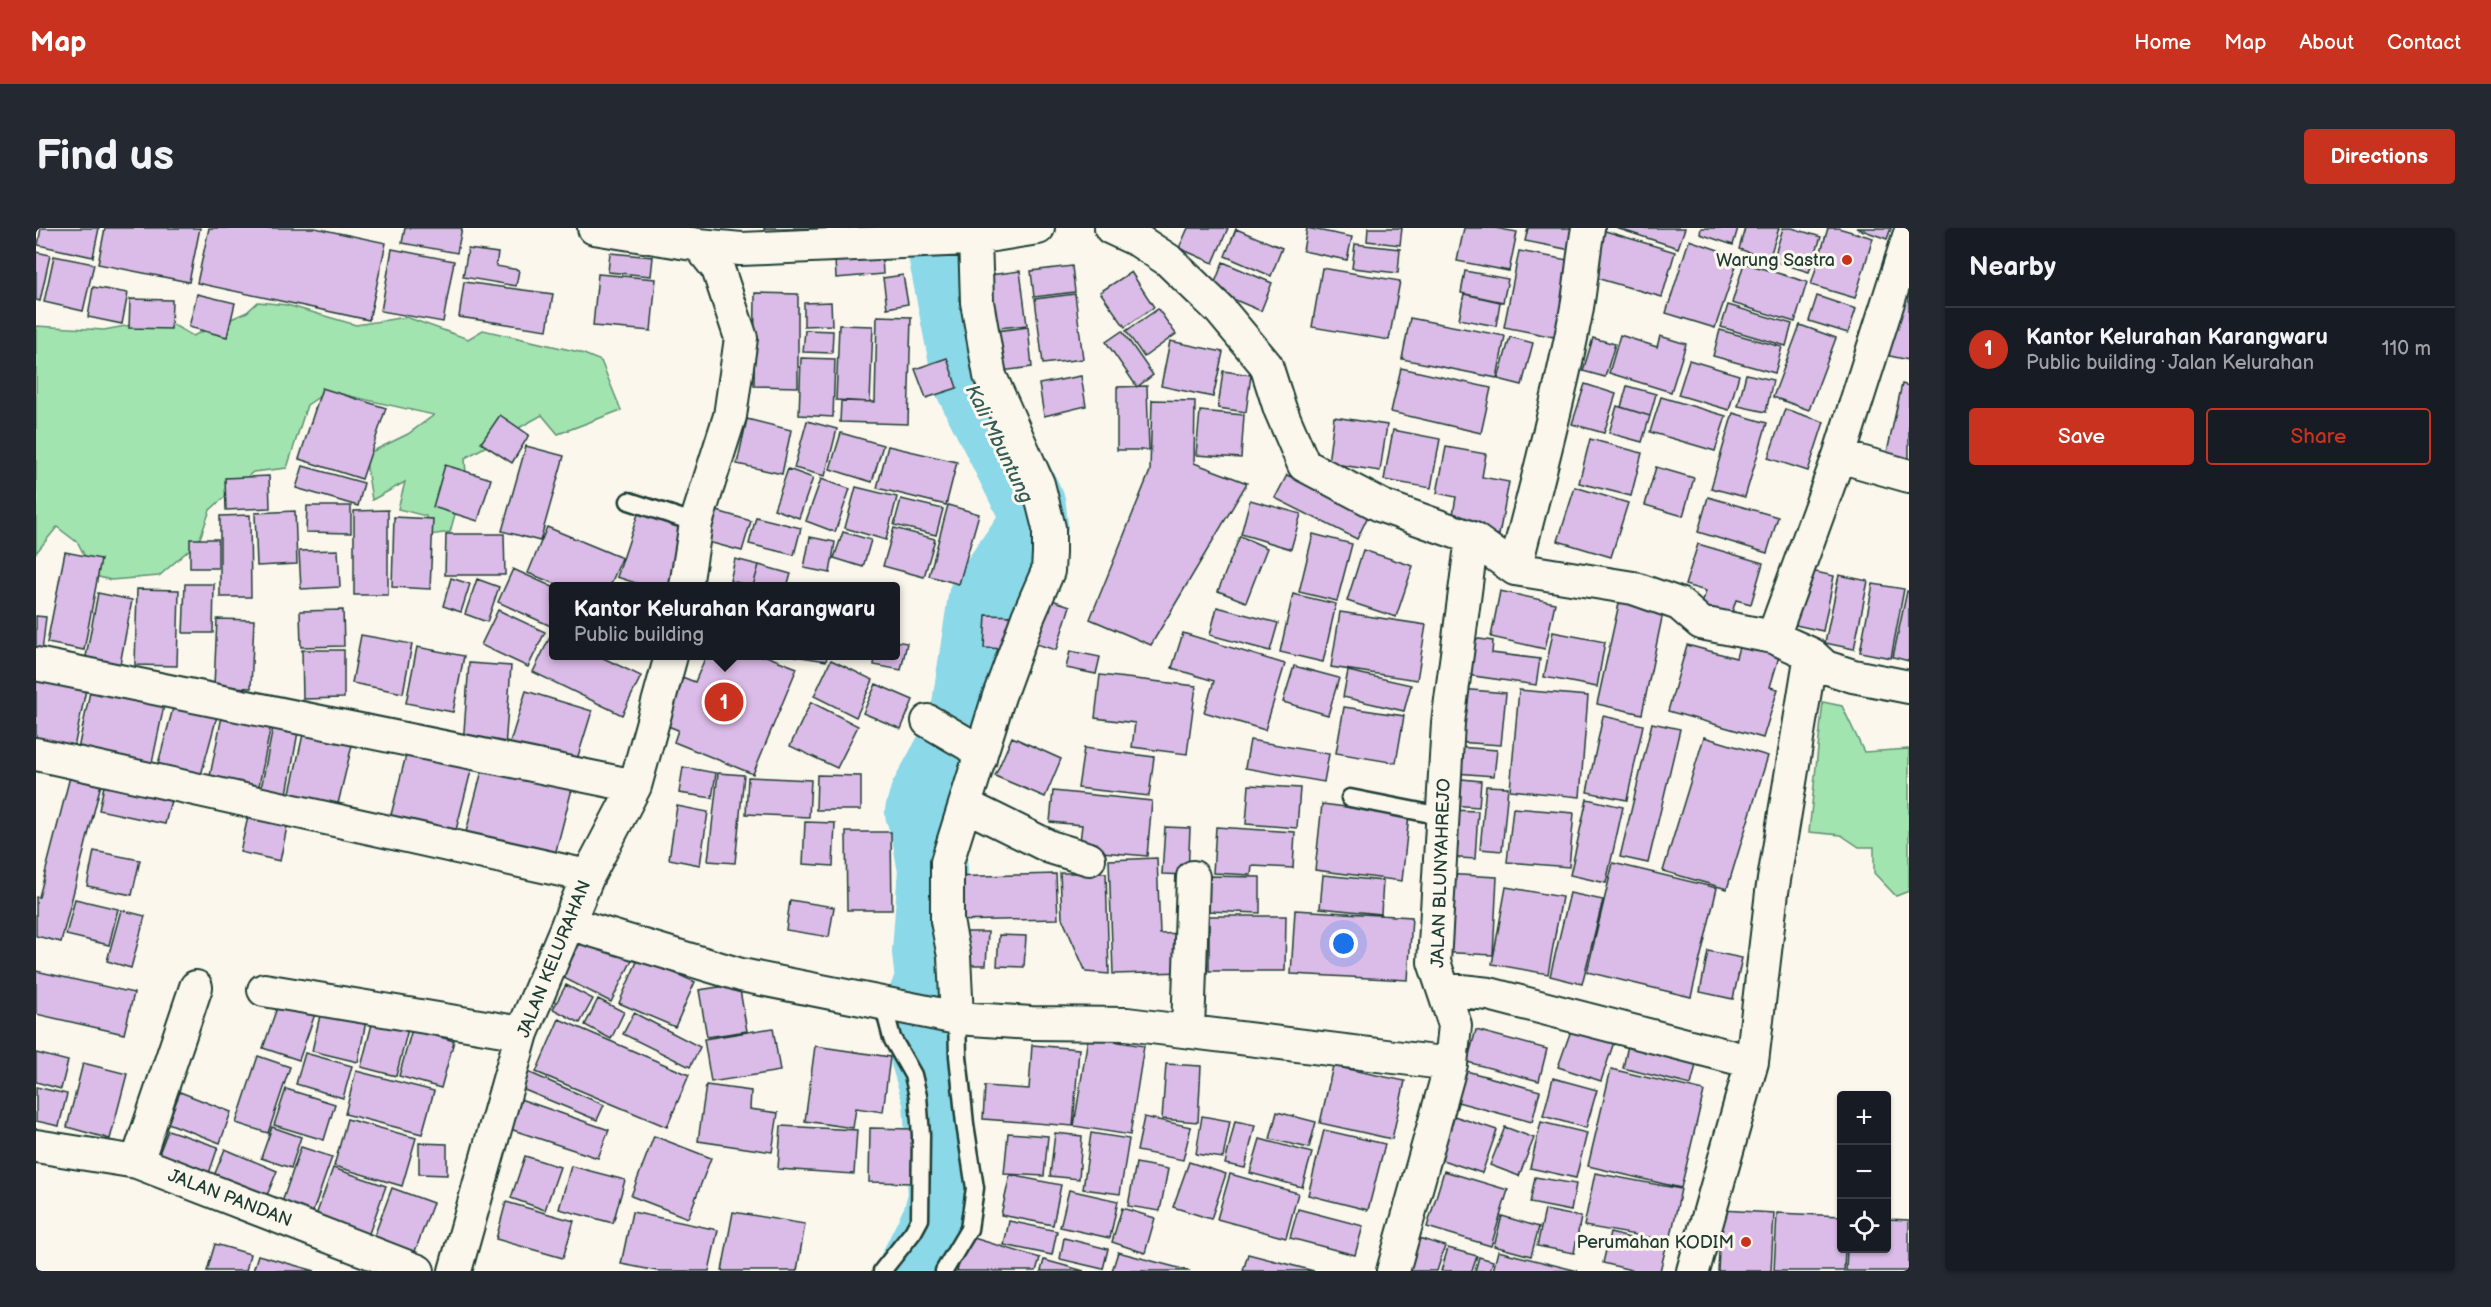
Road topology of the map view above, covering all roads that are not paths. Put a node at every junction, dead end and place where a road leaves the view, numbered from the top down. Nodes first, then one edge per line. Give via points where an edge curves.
1 (1038, 228) edge
2 (1111, 228) edge
3 (1588, 228) edge
4 (605, 229) edge
5 (972, 238) junction
6 (1909, 240) edge
7 (750, 242) edge
8 (699, 245) junction
9 (741, 338) junction
10 (1839, 456) junction
11 (1909, 476) edge
12 (629, 501) dead end
13 (696, 523) junction
14 (1472, 538) junction
15 (1515, 569) junction
16 (687, 582) edge
17 (1773, 637) junction
18 (1811, 654) junction
19 (670, 660) edge
20 (36, 664) edge
21 (1909, 687) edge
22 (36, 754) edge
23 (635, 786) junction
24 (1350, 798) dead end
25 (965, 805) junction
26 (1442, 816) junction
27 (1089, 859) dead end
28 (588, 876) junction
29 (1193, 877) dead end
30 (567, 924) junction
31 (195, 987) dead end
32 (1443, 989) junction
33 (264, 990) dead end
34 (887, 1004) junction
35 (957, 1018) junction
36 (1188, 1031) junction
37 (522, 1033) junction
38 (1752, 1062) junction
39 (1451, 1064) junction
40 (36, 1146) edge
41 (137, 1162) junction
42 (418, 1271) edge
43 (455, 1271) edge
44 (882, 1271) edge
45 (944, 1271) edge
46 (1393, 1271) edge
47 (1693, 1271) edge

1 - 5 street
2 - 14 street via 1168,260 1220,309 1266,365 1304,465 1382,506
3 - 15 street via 1574,325
4 - 8 street
5 - 7 street via 902,243
5 - 25 street via 977,302 990,376 1038,484 1049,536 1048,572 999,696 956,739
6 - 10 street
7 - 8 street
7 - 9 street
8 - 9 street via 718,269
9 - 13 street via 730,416
10 - 11 street
10 - 17 street
12 - 13 lane
13 - 16 street
14 - 15 street
14 - 26 street, JALAN BLUNYAHREJO via 1448,723
15 - 17 street via 1633,588 1679,604 1701,623
17 - 18 street
18 - 21 street via 1825,667
18 - 38 street via 1772,892
19 - 23 street, JALAN KELURAHAN
20 - 23 street
22 - 28 street
23 - 28 street, JALAN KELURAHAN
24 - 26 lane
25 - 27 street via 1050,847
25 - 35 street via 947,862 947,921 954,956
26 - 32 street, JALAN BLUNYAHREJO via 1434,962
28 - 30 street, JALAN KELURAHAN
29 - 36 street
30 - 34 street via 741,975
30 - 37 street, JALAN KELURAHAN
31 - 41 street
32 - 38 street via 1489,994
32 - 39 street, JALAN BLUNYAHREJO via 1455,1025
33 - 37 street
34 - 35 street
34 - 44 lane via 892,1038 913,1074 918,1096 920,1219
35 - 36 street via 1127,1024
35 - 45 lane via 958,1056 975,1188 969,1229
36 - 39 street
37 - 43 street, JALAN KELURAHAN
38 - 47 street
39 - 46 street, JALAN BLUNYAHREJO
40 - 41 street, JALAN PANDAN
41 - 42 street, JALAN PANDAN

